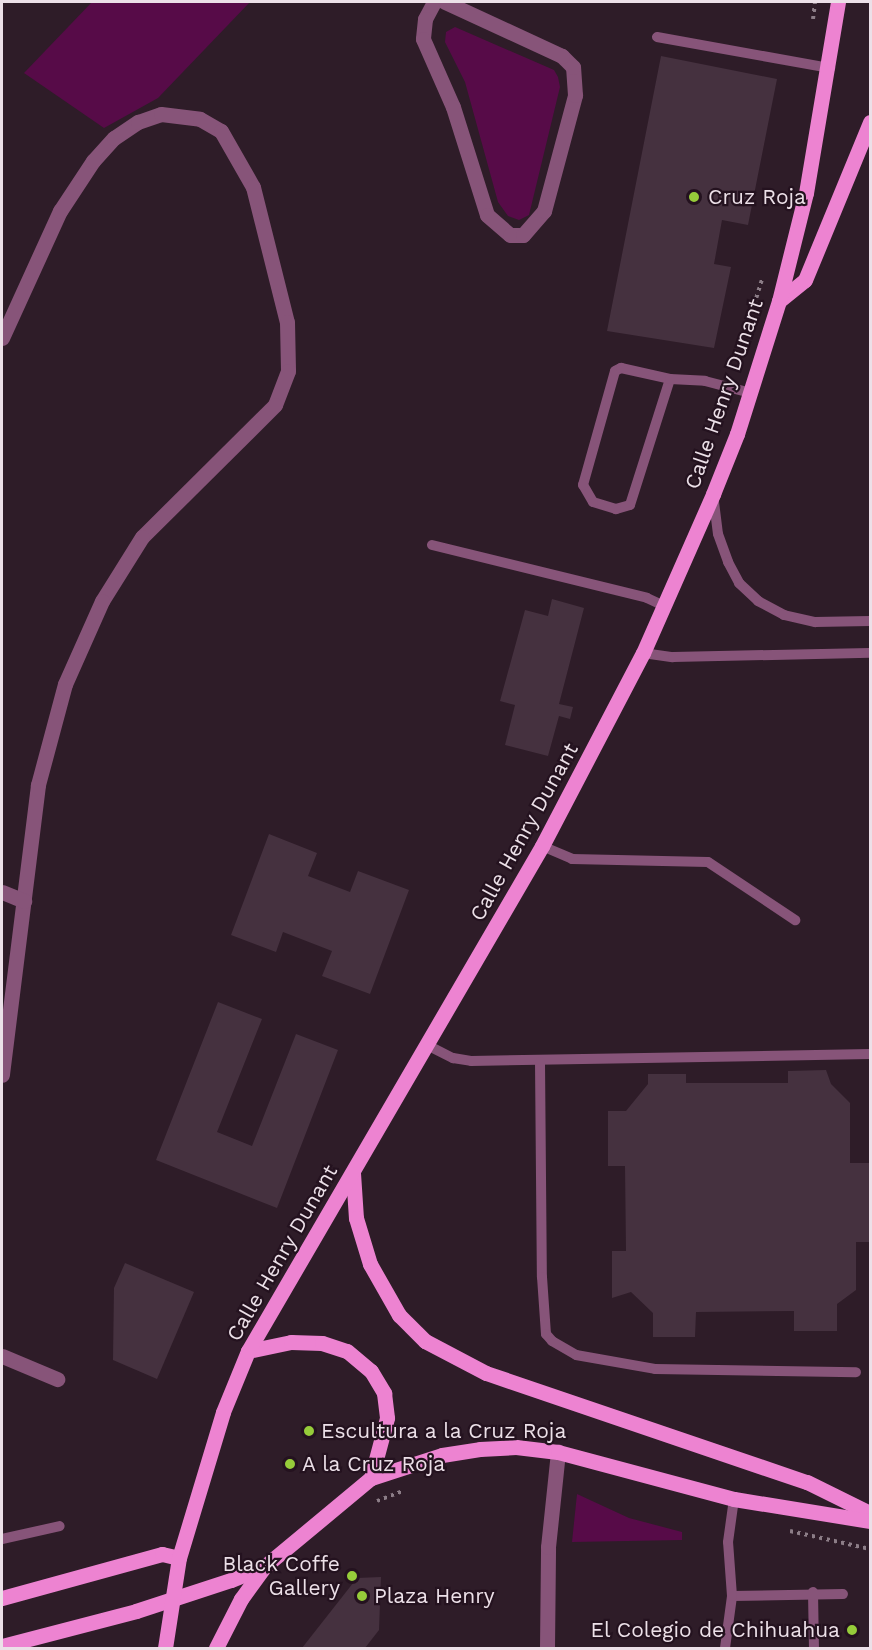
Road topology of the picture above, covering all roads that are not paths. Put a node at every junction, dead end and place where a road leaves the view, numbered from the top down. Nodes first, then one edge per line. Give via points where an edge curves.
1 (434, 2) edge
2 (445, 2) edge
3 (838, 2) edge
4 (657, 37) dead end
5 (830, 68) junction
6 (870, 122) edge
7 (779, 301) junction
8 (2, 338) edge
9 (670, 379) junction
10 (751, 393) junction
11 (713, 494) junction
12 (432, 545) dead end
13 (664, 606) junction
14 (870, 621) edge
15 (870, 652) edge
16 (643, 653) junction
17 (542, 846) junction
18 (2, 892) edge
19 (24, 902) junction
20 (795, 920) dead end
21 (427, 1046) junction
22 (870, 1054) edge
23 (540, 1062) junction
24 (2, 1075) edge
25 (354, 1173) junction
26 (248, 1351) junction
27 (2, 1356) edge
28 (856, 1372) dead end
29 (57, 1379) dead end
30 (558, 1452) junction
31 (371, 1478) junction
32 (734, 1499) junction
33 (870, 1513) edge
34 (870, 1521) edge
35 (60, 1526) dead end
36 (2, 1539) edge
37 (179, 1558) junction
38 (266, 1566) junction
39 (813, 1592) junction
40 (843, 1594) dead end
41 (732, 1596) junction
42 (2, 1598) edge
43 (172, 1599) junction
44 (2, 1648) edge
45 (165, 1648) edge
46 (216, 1648) edge
47 (547, 1648) edge
48 (724, 1648) edge
49 (814, 1648) edge

1 - 2 street via 425,19 423,39 453,107 487,215 510,235 523,235 544,211 575,95 573,67 562,56
3 - 5 main road, Calle Henry Dunant
4 - 5 lane
5 - 7 main road, Calle Henry Dunant via 806,193
6 - 7 main road via 806,280
7 - 10 main road, Calle Henry Dunant
8 - 19 street via 60,212 93,161 114,138 138,122 161,114 200,119 221,131 253,187 287,322 286,380 275,405 264,417 142,537 102,601 65,684 48,736 38,784
9 - 9 lane via 630,505 616,509 593,502 583,485 611,378 621,368
9 - 10 lane via 705,381
10 - 11 main road, Calle Henry Dunant
11 - 13 main road, Calle Henry Dunant
11 - 14 lane via 718,534 728,562 739,583 758,602 784,615 814,622
12 - 13 lane via 647,598
13 - 16 main road, Calle Henry Dunant
15 - 16 lane via 673,657
16 - 17 main road, Calle Henry Dunant
17 - 20 lane via 572,859 708,862
17 - 21 main road, Calle Henry Dunant
18 - 19 street
19 - 24 street
21 - 23 lane via 471,1061
21 - 25 main road, Calle Henry Dunant
22 - 23 lane
23 - 28 lane via 542,1277 546,1334 552,1341 576,1355 655,1369
25 - 26 main road, Calle Henry Dunant
25 - 33 main road via 356,1218 370,1264 399,1315 425,1341 486,1373 807,1482
26 - 31 main road via 291,1342 322,1344 347,1351 371,1371 384,1393 387,1418
26 - 37 main road, Calle Henry Dunant via 220,1423
27 - 29 street
30 - 31 main road via 516,1447 480,1449 442,1455
30 - 32 main road
30 - 47 street via 548,1546
31 - 38 main road
32 - 34 main road
32 - 41 lane via 728,1542
35 - 36 lane
37 - 42 main road via 162,1554
37 - 43 main road, Calle Henry Dunant
38 - 43 main road
38 - 46 main road via 241,1599
39 - 40 lane
39 - 41 lane
39 - 49 lane
41 - 48 lane
43 - 44 main road
43 - 45 main road, Calle Henry Dunant

